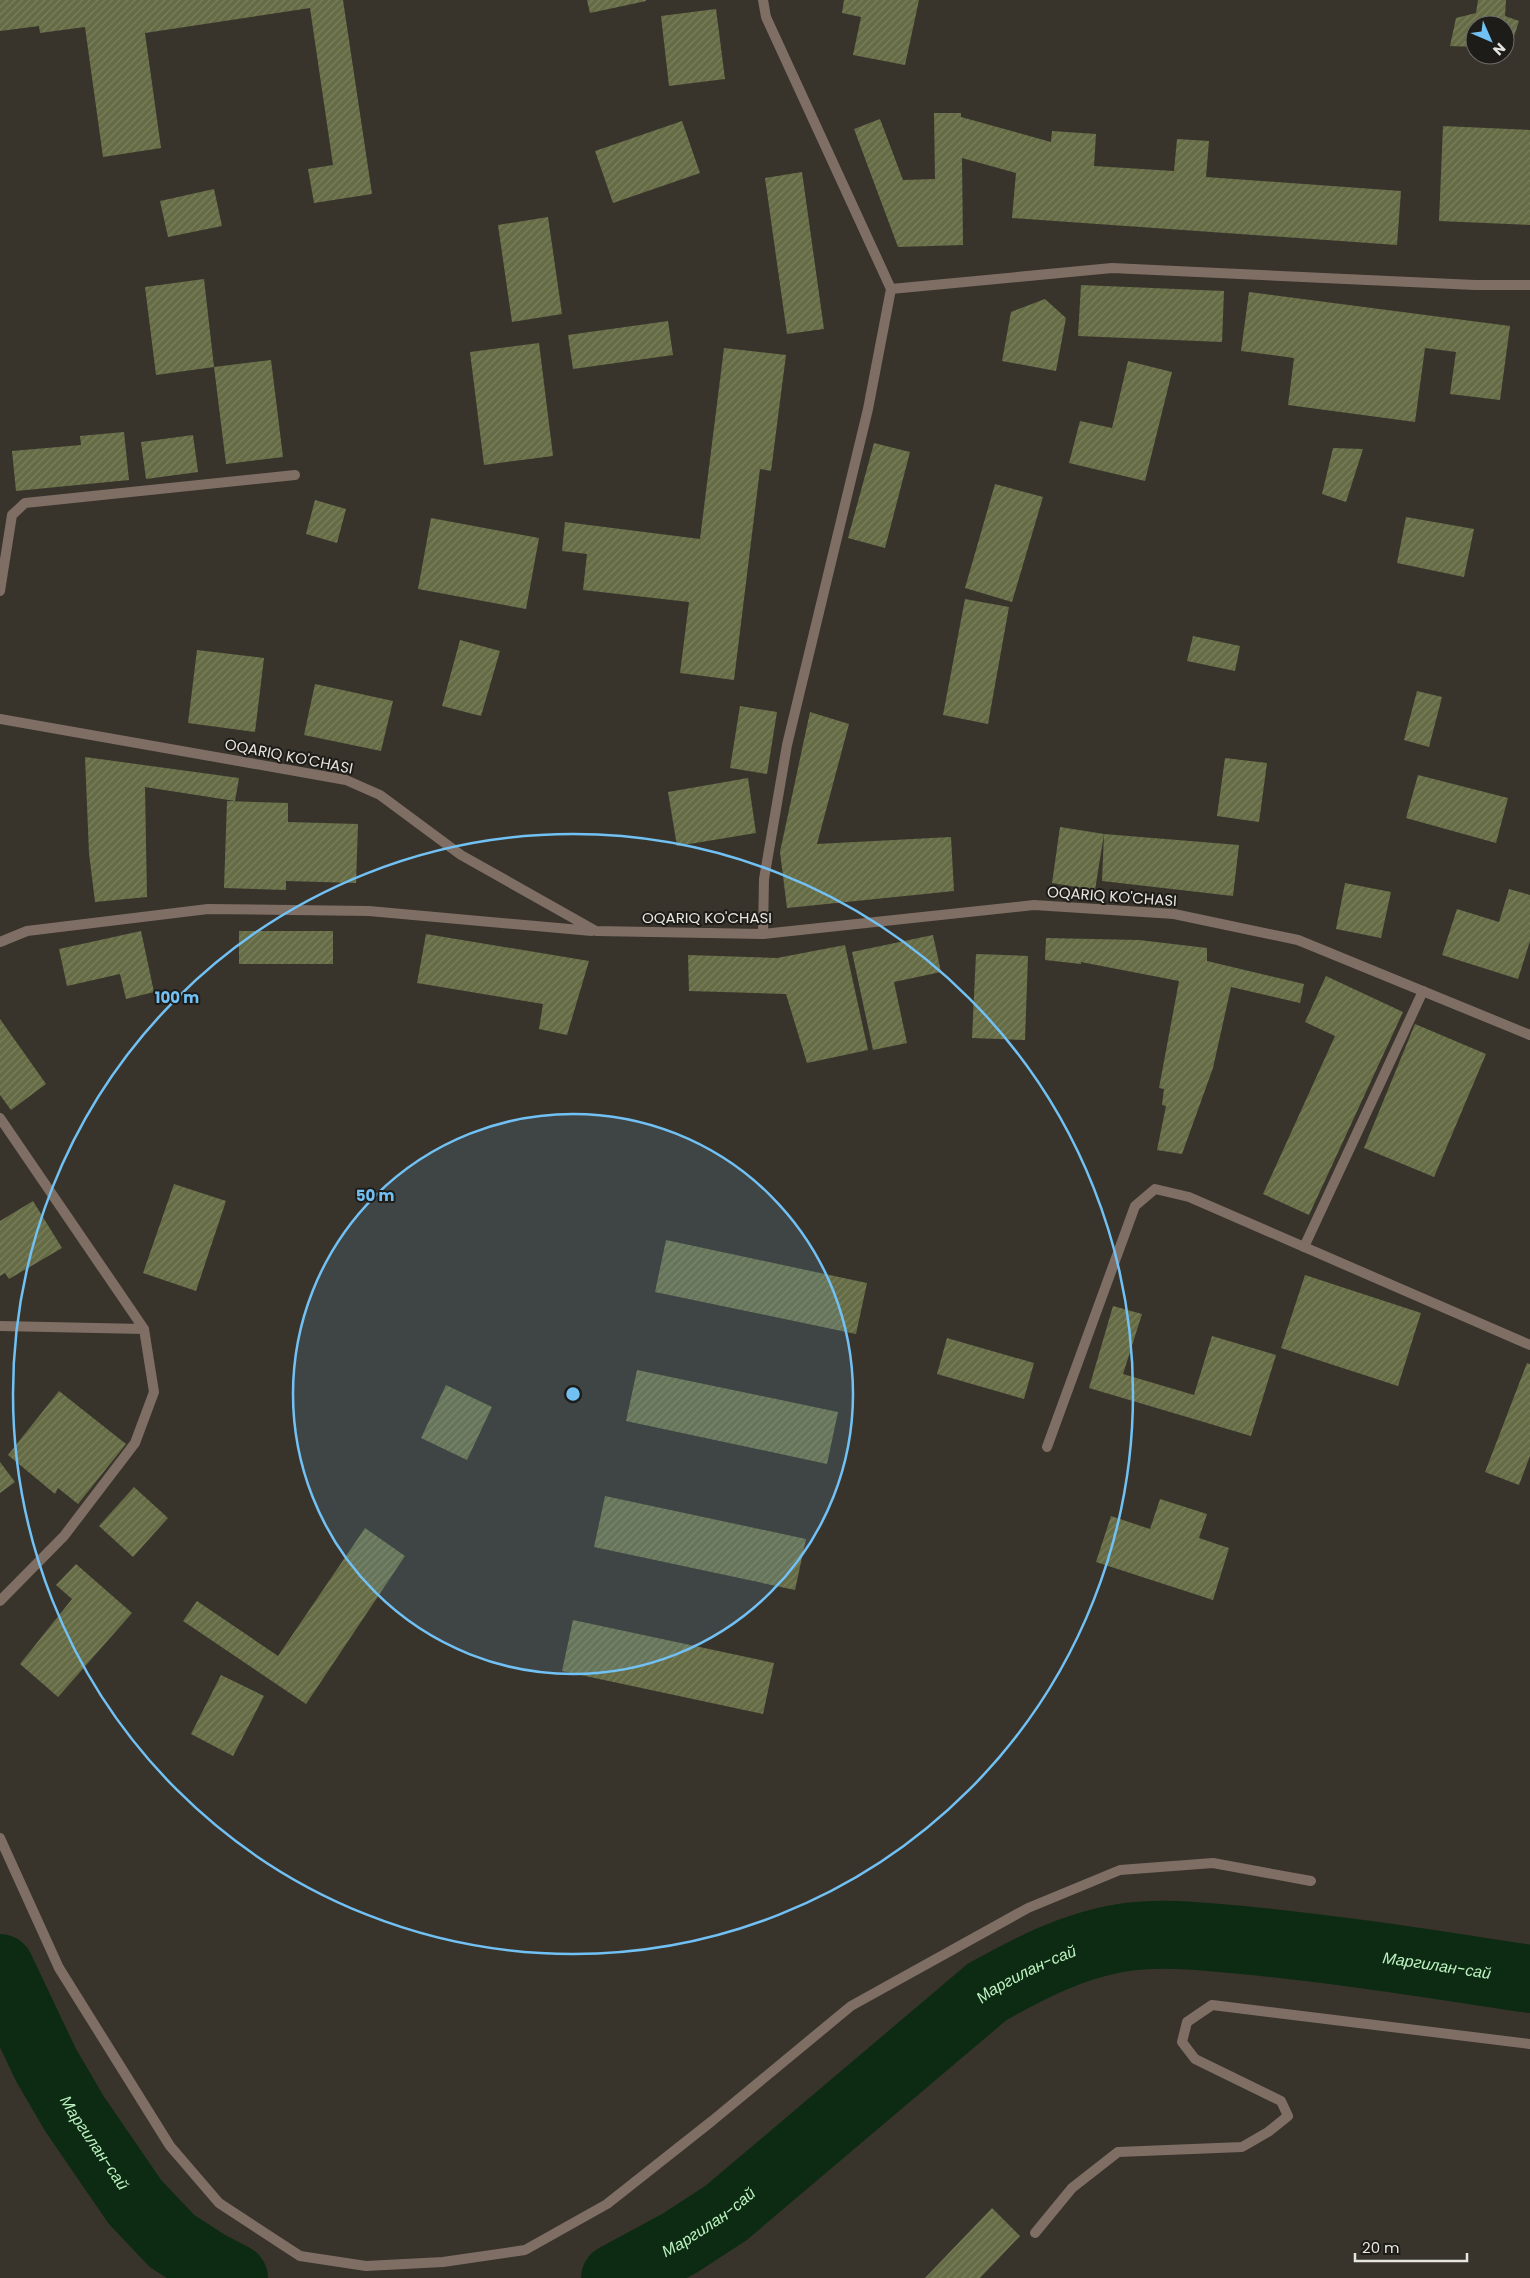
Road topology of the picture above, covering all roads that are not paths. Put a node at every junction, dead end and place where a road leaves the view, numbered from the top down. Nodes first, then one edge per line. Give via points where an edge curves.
1 (763, 0) edge
2 (1530, 285) edge
3 (891, 289) junction
4 (295, 475) dead end
5 (0, 591) edge
6 (0, 720) edge
7 (596, 931) junction
8 (763, 934) junction
9 (0, 942) edge
10 (1423, 991) junction
11 (1530, 1034) edge
12 (0, 1118) edge
13 (1304, 1247) junction
14 (0, 1326) edge
15 (144, 1330) junction
16 (1530, 1345) edge
17 (1047, 1447) dead end
18 (0, 1601) edge
19 (0, 1838) edge
20 (1311, 1881) dead end
21 (1530, 2044) edge
22 (1035, 2233) dead end

1 - 3 street via 766,17
2 - 3 street via 1112,268
3 - 8 street via 868,409 787,745 764,879
4 - 5 street via 25,503 12,515
6 - 7 street, OQARIQ KO'CHASI via 346,780 380,795 461,856
7 - 8 street, OQARIQ KO'CHASI
7 - 9 street via 369,911 208,909 27,931
8 - 10 street, OQARIQ KO'CHASI via 1034,905 1174,914 1298,940
10 - 11 street, OQARIQ KO'CHASI
10 - 13 street
12 - 15 street
13 - 16 street
13 - 17 street via 1189,1197 1155,1189 1135,1206
14 - 15 street
15 - 18 street via 154,1392 135,1443 64,1536
19 - 20 street via 59,1968 170,2146 219,2203 300,2256 366,2266 444,2262 525,2250 607,2204 852,2006 1028,1908 1110,1874 1120,1870 1213,1863
21 - 22 street via 1212,2005 1187,2022 1182,2042 1195,2059 1281,2101 1288,2116 1242,2147 1118,2152 1072,2188

